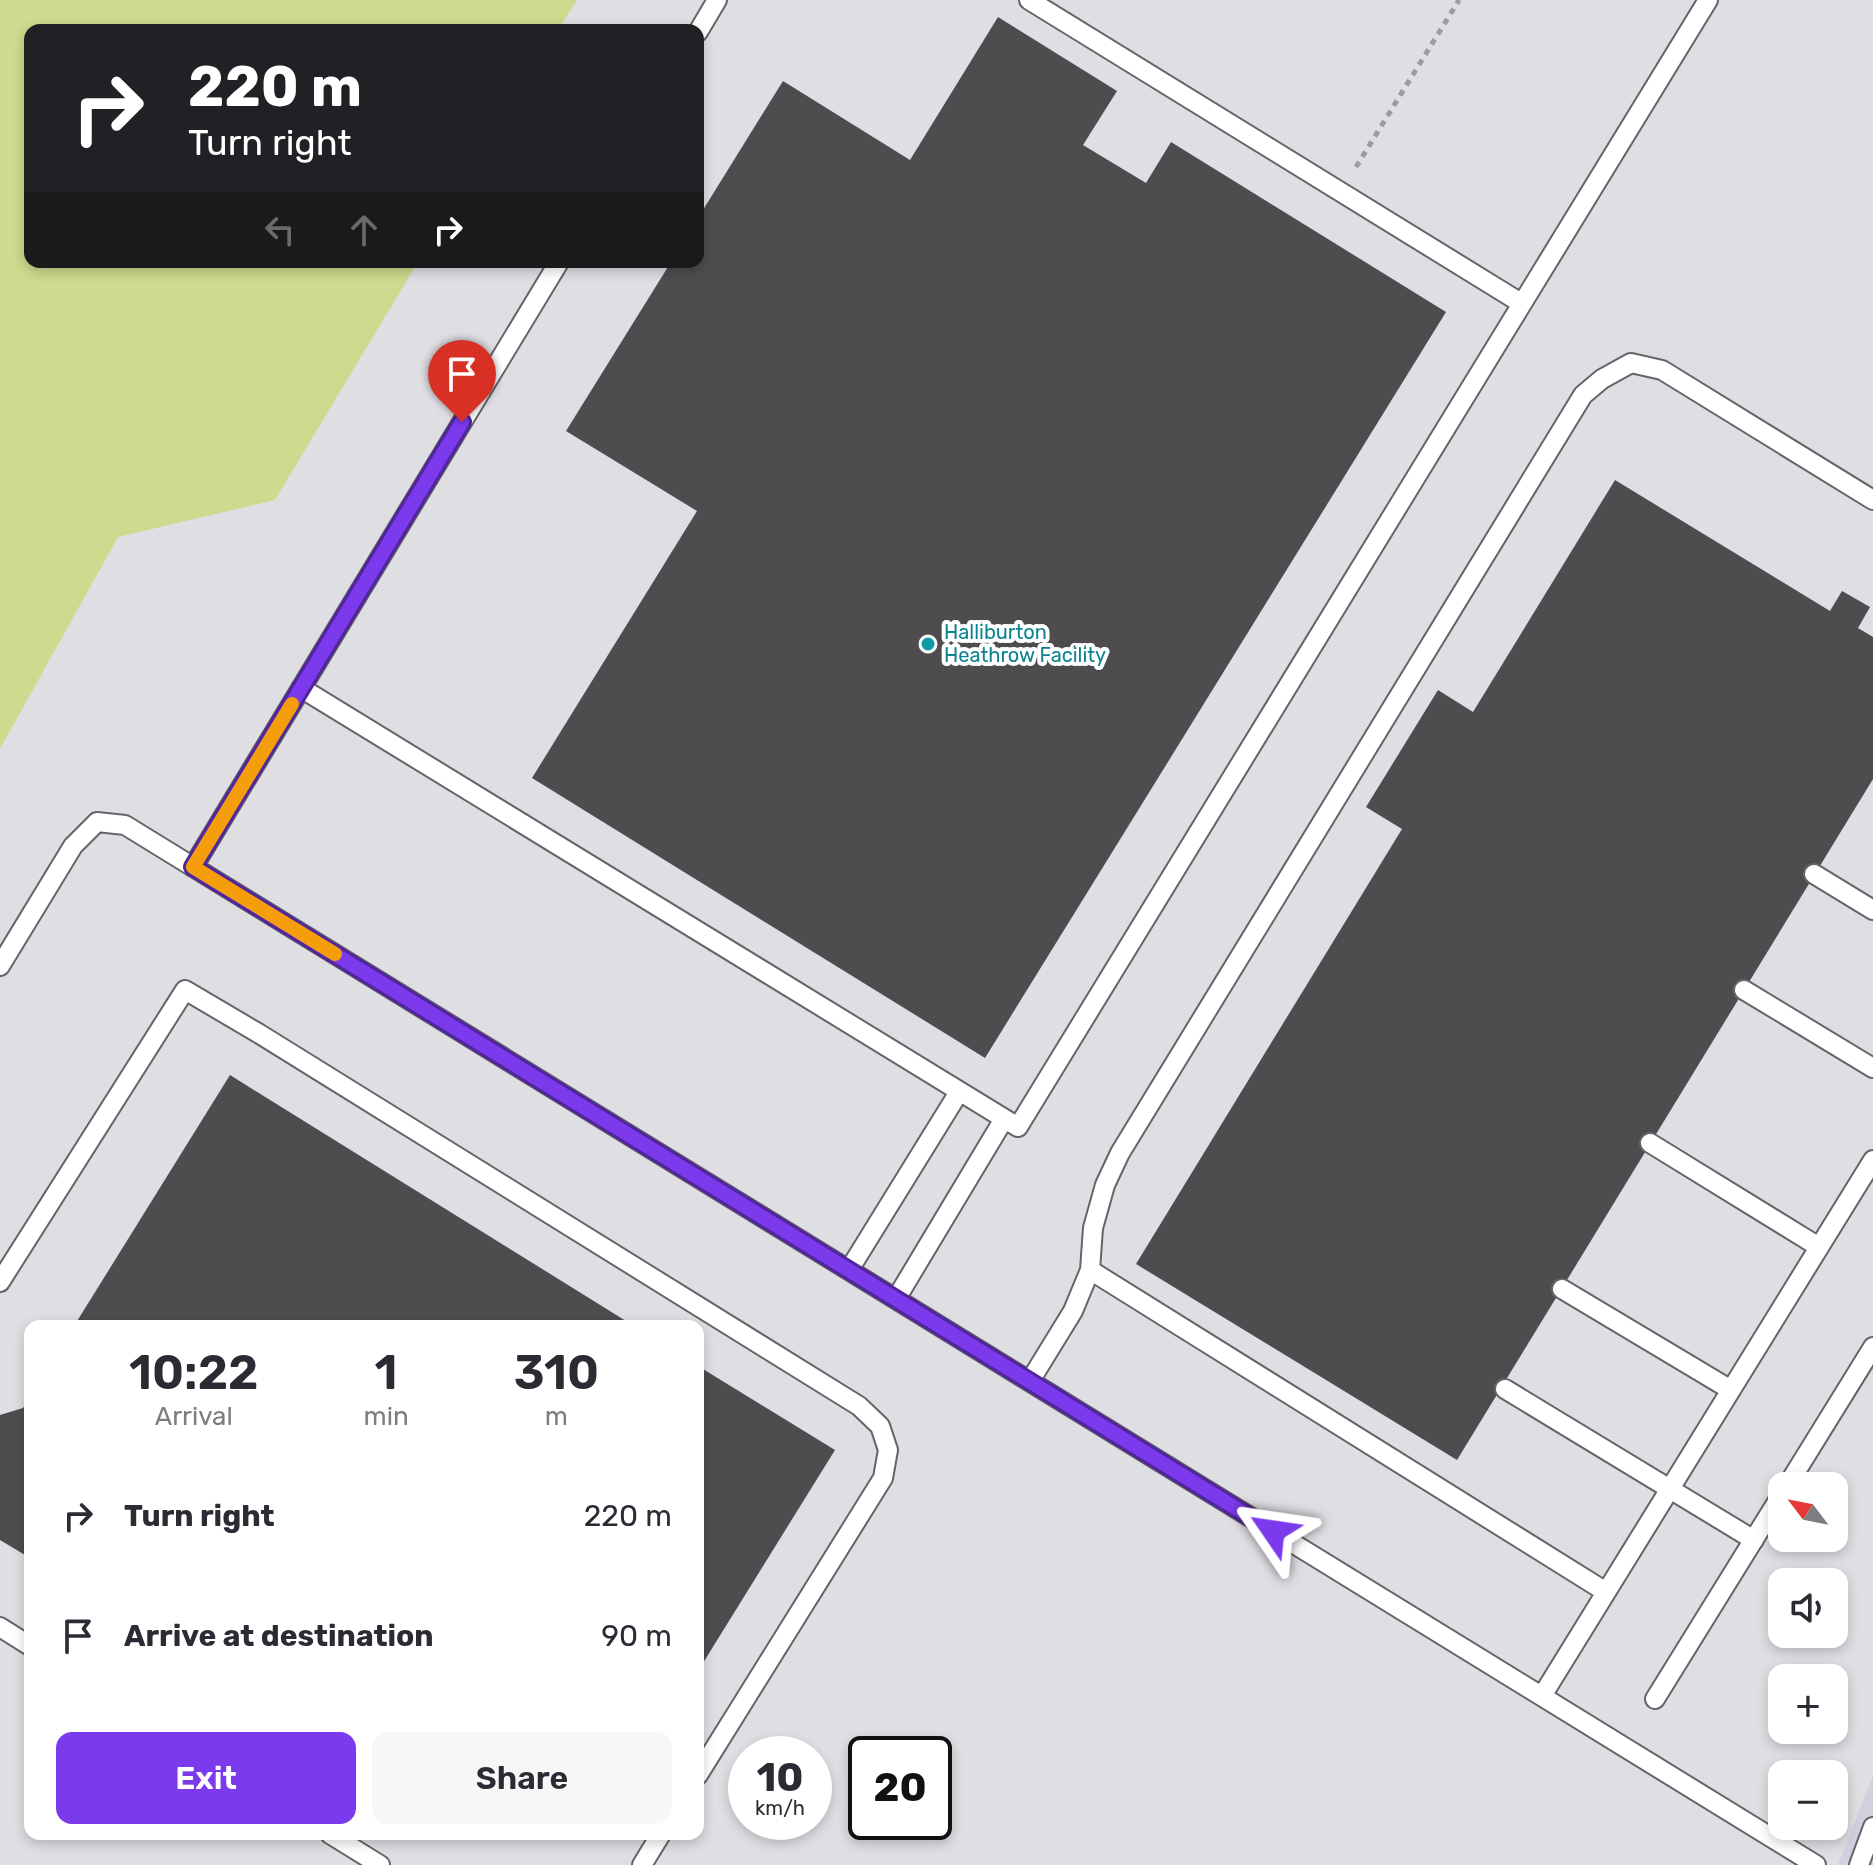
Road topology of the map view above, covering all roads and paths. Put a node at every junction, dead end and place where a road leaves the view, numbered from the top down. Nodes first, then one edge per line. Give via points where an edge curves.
1 (717, 0) edge
2 (1029, 0) edge
3 (1459, 0) edge
4 (1708, 0) edge
5 (703, 24) edge
6 (1341, 192) junction
7 (555, 268) edge
8 (1521, 303) junction
9 (1873, 500) edge
10 (301, 688) junction
11 (193, 867) junction
12 (1814, 874) dead end
13 (1873, 910) edge
14 (0, 966) edge
15 (1744, 990) dead end
16 (1873, 1068) edge
17 (959, 1092) junction
18 (1004, 1119) junction
19 (1650, 1143) dead end
20 (1873, 1160) edge
21 (1819, 1247) junction
22 (849, 1270) junction
23 (1090, 1270) junction
24 (0, 1282) edge
25 (1562, 1289) dead end
26 (896, 1299) junction
27 (1873, 1347) edge
28 (1030, 1381) junction
29 (1505, 1389) dead end
30 (1731, 1390) junction
31 (1796, 1472) edge
32 (1670, 1489) junction
33 (1768, 1517) edge
34 (1754, 1540) junction
35 (1606, 1592) junction
36 (0, 1627) edge
37 (24, 1642) edge
38 (1542, 1696) junction
39 (1655, 1699) dead end
40 (704, 1765) edge
41 (1873, 1827) edge
42 (340, 1840) edge
43 (657, 1840) edge
44 (380, 1865) edge
45 (642, 1865) edge
46 (1816, 1865) edge
47 (1859, 1865) edge

1 - 5 lane
2 - 6 lane
3 - 6 path
4 - 8 lane
6 - 8 lane
7 - 10 lane
8 - 18 lane via 1018,1127
9 - 23 lane via 1662,370 1631,363 1583,395 1120,1153 1093,1228
10 - 11 lane
10 - 17 lane
11 - 14 lane via 125,825 97,822 73,846
11 - 22 lane
12 - 13 lane
15 - 16 lane
17 - 18 lane
17 - 22 lane
18 - 26 lane
19 - 21 lane
20 - 21 lane
21 - 30 lane
22 - 26 lane
23 - 28 lane via 1073,1311
23 - 35 lane
24 - 40 lane via 185,990 859,1406 880,1426 888,1450 883,1478
25 - 30 lane
26 - 28 lane
27 - 31 lane
28 - 38 lane
29 - 32 lane
30 - 32 lane
32 - 34 lane
32 - 35 lane
33 - 34 lane
34 - 39 lane
35 - 38 lane
36 - 37 lane
38 - 46 lane
41 - 47 lane
42 - 44 lane
43 - 45 lane

